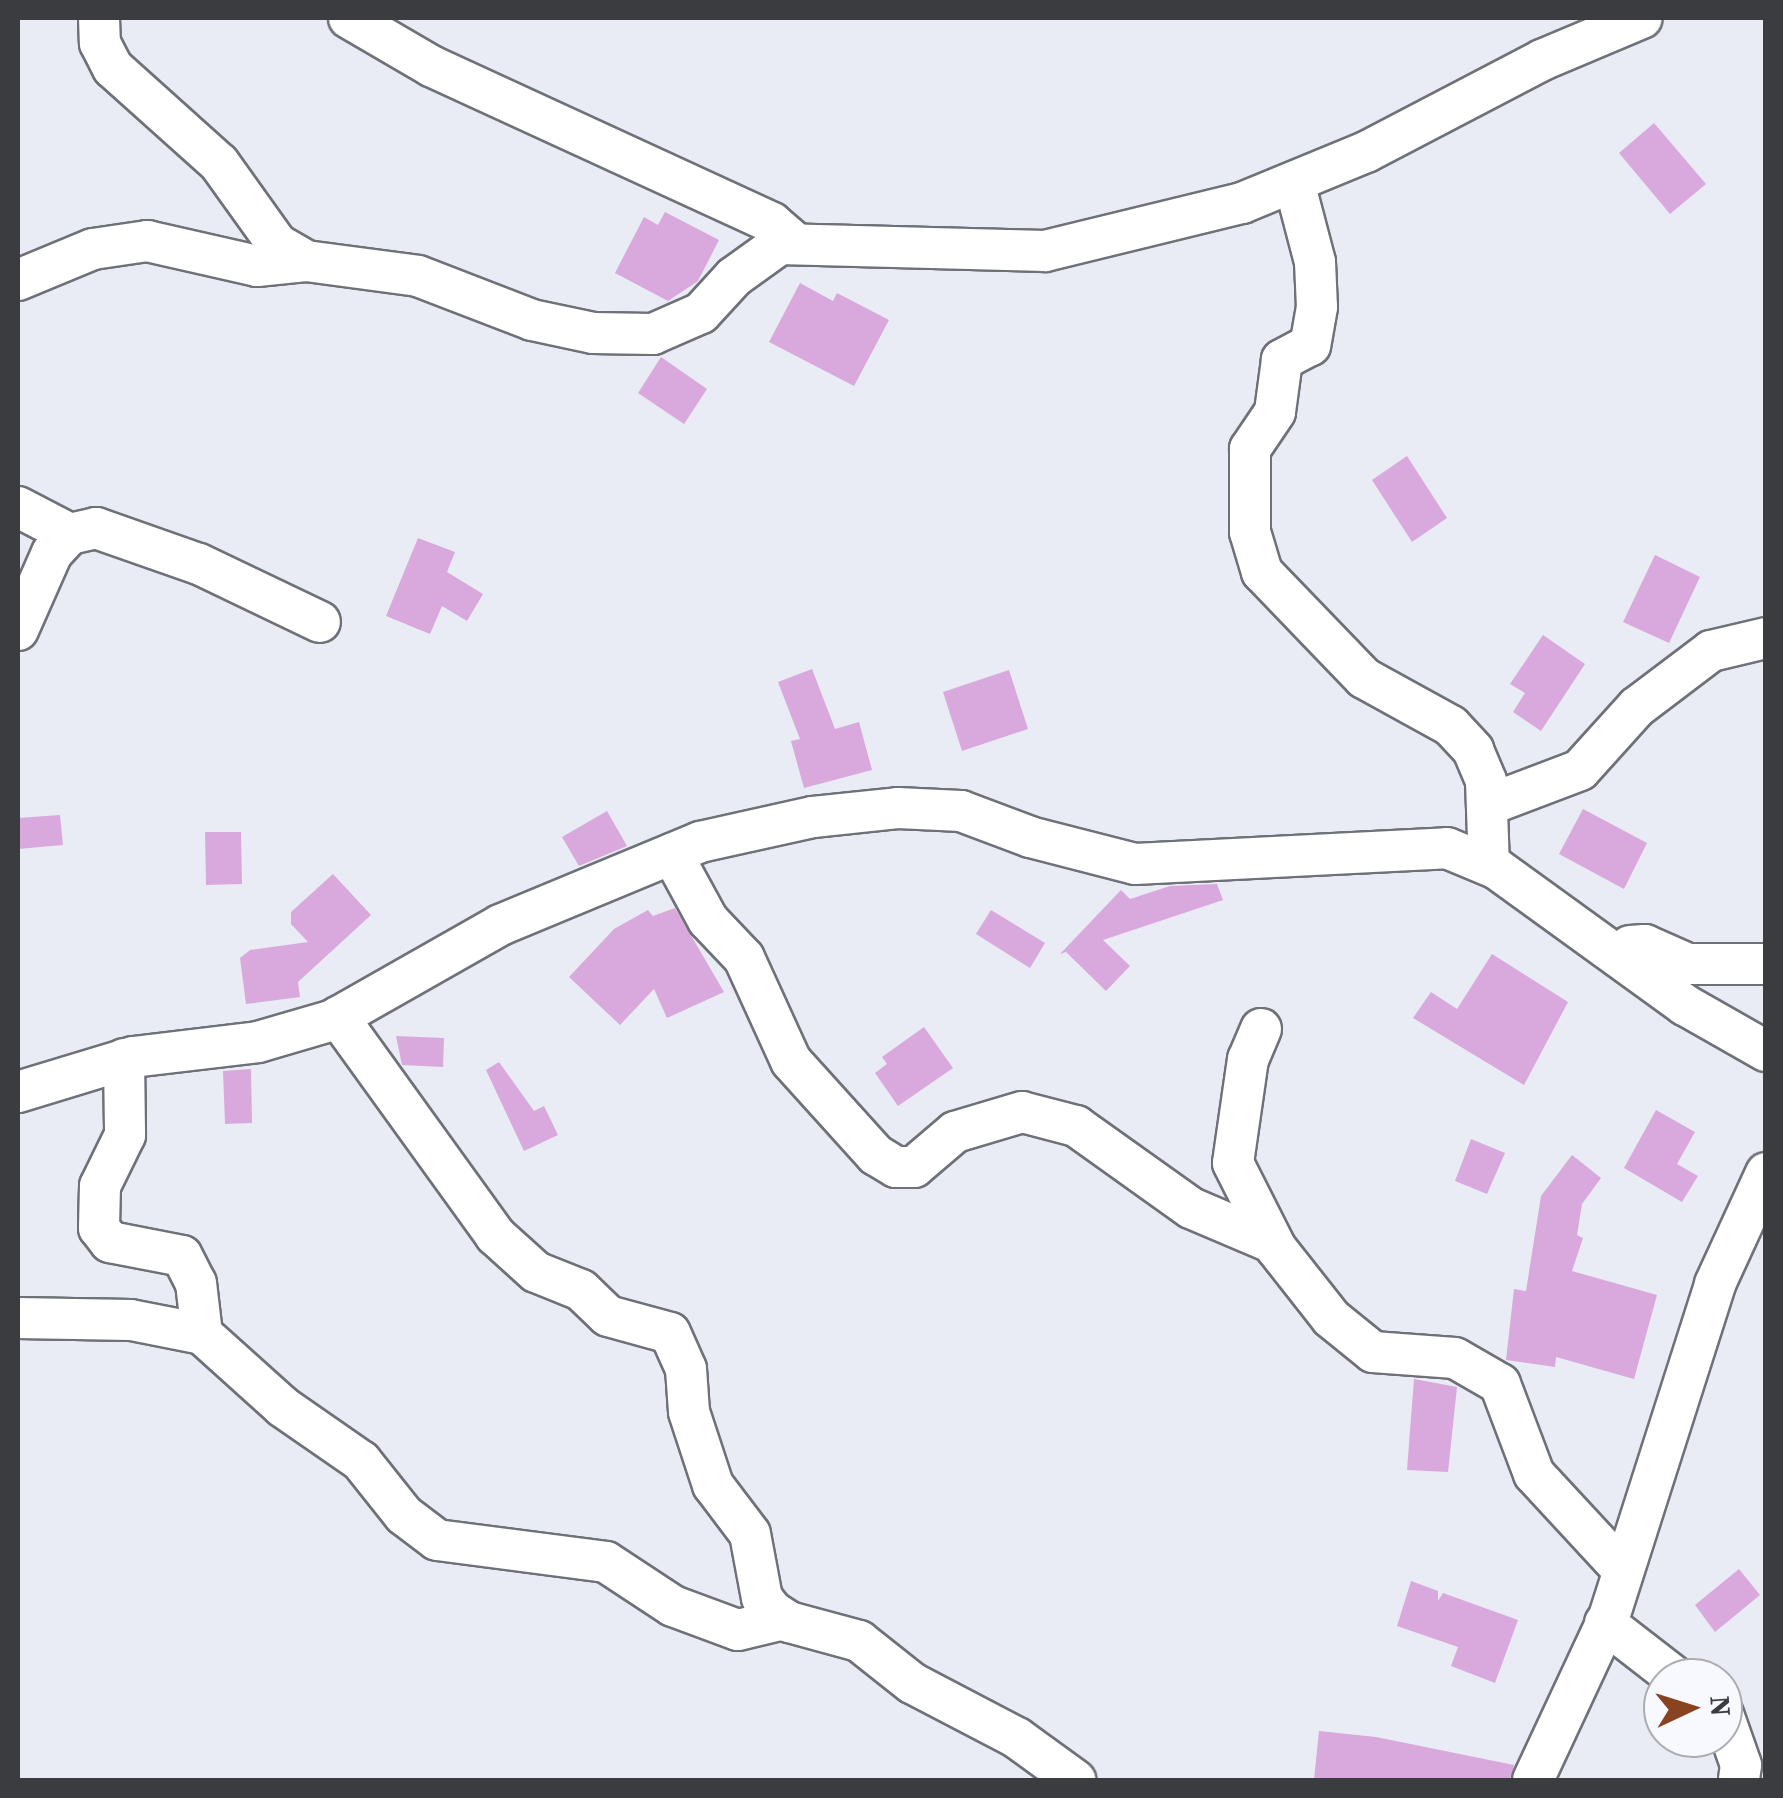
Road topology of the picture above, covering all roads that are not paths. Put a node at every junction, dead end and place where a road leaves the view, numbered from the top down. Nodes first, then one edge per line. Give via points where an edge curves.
1 (100, 18) edge
2 (349, 18) edge
3 (1642, 18) edge
4 (1294, 182) junction
5 (793, 242) junction
6 (306, 261) junction
7 (18, 280) edge
8 (18, 507) edge
9 (70, 534) junction
10 (320, 622) dead end
11 (18, 630) edge
12 (1766, 638) edge
13 (1488, 804) junction
14 (672, 854) junction
15 (1489, 865) junction
16 (1616, 952) junction
17 (1766, 964) edge
18 (338, 1017) junction
19 (1261, 1030) dead end
20 (1766, 1050) edge
21 (124, 1059) junction
22 (18, 1092) edge
23 (1766, 1173) edge
24 (1273, 1243) junction
25 (18, 1318) edge
26 (202, 1334) junction
27 (1624, 1570) junction
28 (784, 1619) junction
29 (1606, 1623) junction
30 (1651, 1658) edge
31 (1075, 1780) edge
32 (1533, 1780) edge

1 - 6 street via 100,42 113,68 218,162 277,244
2 - 5 street via 448,75 772,222
3 - 4 street
4 - 5 street via 1242,203 1074,248
4 - 13 street via 1315,262 1317,306 1310,345 1282,360 1275,412 1250,449 1250,532 1262,572 1364,678 1438,718 1473,750
5 - 6 street via 774,246 701,313 653,334 594,333 532,320 418,276
6 - 7 street via 257,266 147,241 93,249
8 - 9 street
9 - 10 street via 96,528 120,534
9 - 11 street via 52,553
12 - 13 street via 1701,658 1636,707 1580,770
13 - 15 street
14 - 15 street via 813,817 898,808 961,810 1030,837 1135,864 1432,845
14 - 18 street via 500,926
14 - 24 street via 708,920 744,958 792,1061 876,1155 914,1167 955,1132 1022,1112 1076,1126 1191,1208
15 - 16 street
16 - 17 street via 1644,945 1688,964
16 - 20 street via 1685,1005
18 - 21 street via 258,1042
18 - 28 street via 495,1235 536,1272 580,1290 608,1316 670,1334 686,1369 689,1412 713,1485 750,1534 762,1598
19 - 24 street via 1248,1059 1233,1164
21 - 22 street
21 - 26 street via 124,1135 100,1186 99,1228 110,1242 182,1256 196,1284
23 - 27 street via 1715,1284
24 - 27 street via 1331,1318 1373,1352 1455,1358 1500,1384 1534,1474
25 - 26 street via 131,1320
26 - 28 street via 283,1407 361,1461 404,1515 437,1540 504,1554 606,1562 673,1606 738,1630
27 - 29 street
28 - 31 street via 858,1641 912,1683 1018,1738
29 - 30 street
29 - 32 street

